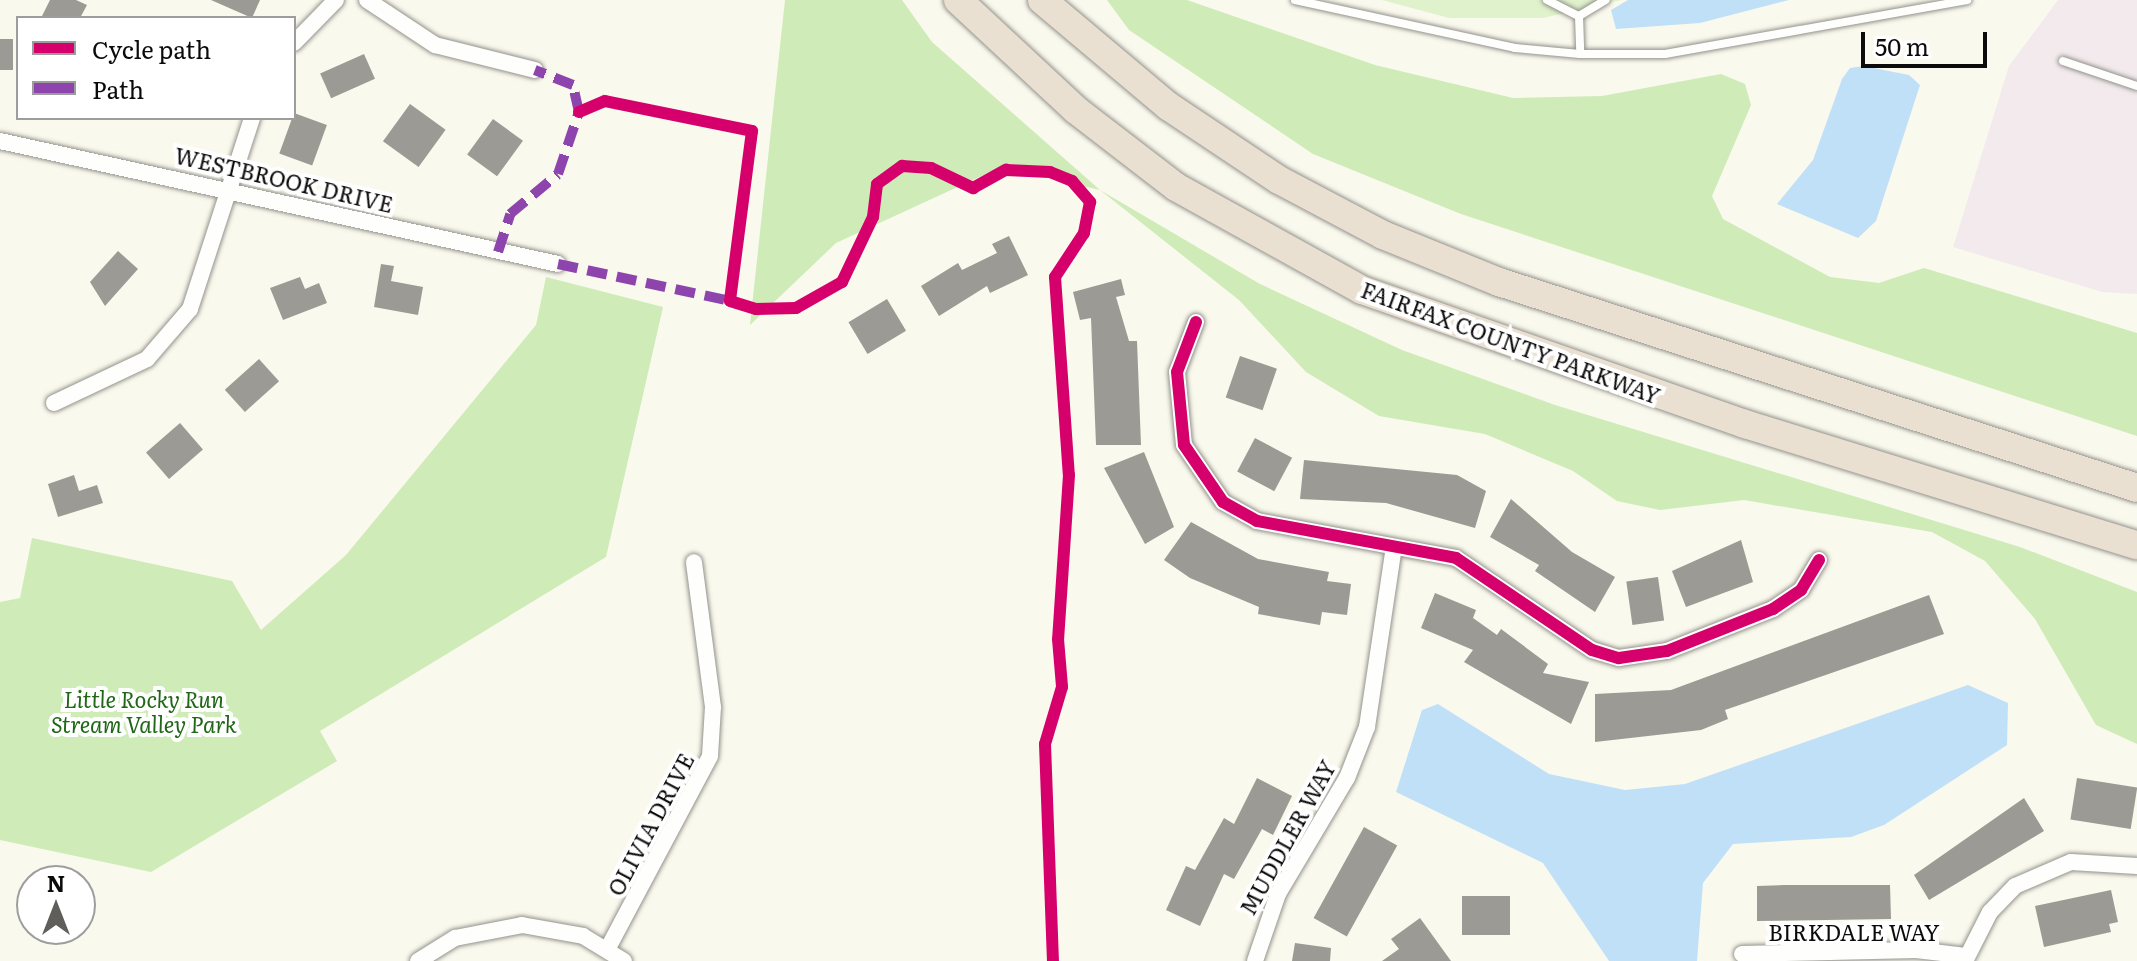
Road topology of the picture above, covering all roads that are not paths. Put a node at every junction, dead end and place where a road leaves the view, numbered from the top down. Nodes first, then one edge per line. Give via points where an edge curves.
1 (336, 0) edge
2 (367, 0) edge
3 (958, 0) edge
4 (1042, 0) edge
5 (1295, 0) edge
6 (1547, 0) edge
7 (1606, 0) edge
8 (1967, 0) edge
9 (1926, 3) edge
10 (1579, 16) junction
11 (296, 41) edge
12 (1580, 54) junction
13 (2063, 61) dead end
14 (535, 70) dead end
15 (2137, 86) edge
16 (251, 120) edge
17 (0, 141) edge
18 (231, 188) junction
19 (558, 264) dead end
20 (1196, 322) dead end
21 (54, 403) dead end
22 (2137, 488) edge
23 (2137, 545) edge
24 (1394, 547) junction
25 (1819, 560) dead end
26 (694, 562) dead end
27 (2137, 866) edge
28 (608, 948) junction
29 (1742, 954) dead end
30 (1966, 959) edge
31 (418, 961) edge
32 (624, 961) edge
33 (1255, 961) edge

1 - 11 street
2 - 14 street via 435,45
3 - 23 highway, FAIRFAX COUNTY PARKWAY via 1076,110 1176,187 1362,290 1745,424
4 - 22 highway via 1168,106 1279,180 1383,235 1499,282
5 - 12 lane via 1515,48
6 - 10 lane
7 - 10 lane
8 - 9 lane
9 - 12 lane via 1665,54
10 - 12 lane
13 - 15 lane
16 - 18 street
17 - 18 street, WESTBROOK DRIVE
18 - 19 street, WESTBROOK DRIVE
18 - 21 street via 204,282 169,338 114,380
20 - 24 street via 1181,349 1177,415 1199,473 1223,502 1292,532
24 - 25 street via 1456,558 1592,650 1619,658 1667,651 1773,609 1801,590
24 - 33 street, MUDDLER WAY via 1367,727 1347,778 1278,894
26 - 28 street, OLIVIA DRIVE via 703,621 710,756
27 - 30 street via 2099,860 2046,869 2015,886 1990,912
28 - 31 street via 561,929 503,926 455,938
28 - 32 street
29 - 30 street, BIRKDALE WAY via 1916,950

